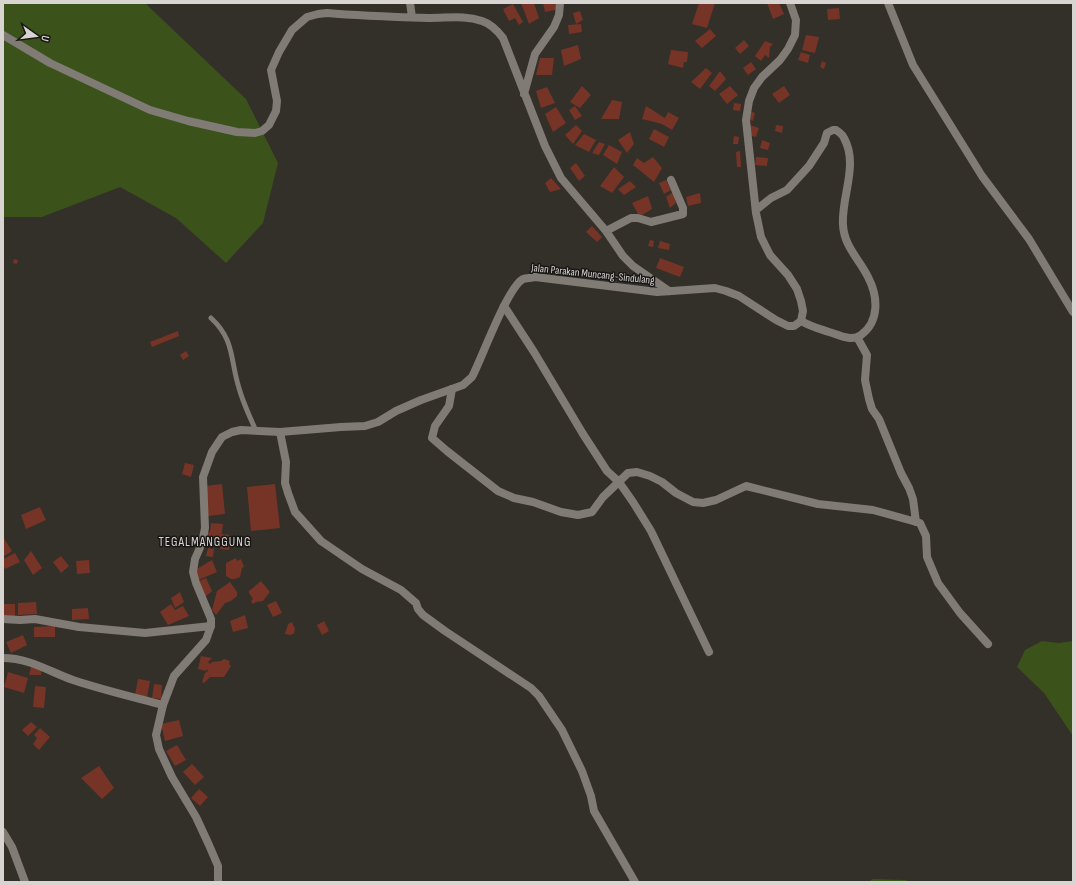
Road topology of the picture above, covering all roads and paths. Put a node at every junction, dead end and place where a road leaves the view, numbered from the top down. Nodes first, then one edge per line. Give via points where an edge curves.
1 (410, 3) edge
2 (560, 3) edge
3 (790, 3) edge
4 (888, 3) edge
5 (412, 17) junction
6 (3, 35) edge
7 (524, 94) junction
8 (671, 180) dead end
9 (756, 210) junction
10 (606, 231) junction
11 (669, 291) junction
12 (504, 306) junction
13 (1073, 312) edge
14 (211, 318) dead end
15 (801, 321) junction
16 (857, 337) junction
17 (452, 389) junction
18 (256, 431) junction
19 (280, 432) junction
20 (619, 482) junction
21 (916, 522) junction
22 (3, 618) edge
23 (211, 626) junction
24 (988, 644) dead end
25 (709, 652) dead end
26 (3, 658) edge
27 (163, 705) junction
28 (3, 832) edge
29 (25, 882) edge
30 (218, 882) edge
31 (635, 882) edge

1 - 5 street
2 - 7 street via 554,27 535,54
3 - 9 street via 796,20 795,35 780,60 754,88 746,120
4 - 13 street via 913,65 982,176 1029,239
5 - 6 street via 318,14 307,17 292,30 279,52 271,70 277,101 276,111 269,125 255,133 237,132 150,110 50,62
5 - 7 street via 462,17 491,25 503,38
7 - 10 street via 561,178
8 - 10 street via 684,208 683,214 651,222 631,218
9 - 15 street via 764,246 797,289 803,311
9 - 16 street via 787,190 809,166 824,143 827,133 836,130 844,137 850,159 843,210 844,237 868,277 875,301 872,323 868,330
10 - 11 street via 633,266
11 - 12 street, Jalan Parakan Muncang-Sindulang via 535,277 524,279 517,285
11 - 15 street, Jalan Parakan Muncang-Sindulang via 702,288 720,290 738,296 788,326 794,326
12 - 17 street, Jalan Parakan Muncang-Sindulang via 472,377 463,385
12 - 20 street via 607,471
14 - 18 lane via 220,326 229,342 238,387
15 - 16 street via 840,336
16 - 21 street via 867,355 865,380 872,409 879,419 909,488
17 - 19 street, Jalan Parakan Muncang-Sindulang via 421,400 365,426
17 - 20 street via 449,406 435,426 432,438 498,491 514,498 578,515 592,512
18 - 19 street, Jalan Parakan Muncang-Sindulang
18 - 23 street, Jalan Parakan Muncang-Sindulang via 232,432 222,437 212,452 203,477 205,528 193,572 211,619
19 - 31 street via 286,462 285,483 295,512 321,541 362,569 400,590 416,603 423,615 539,696 562,730 582,771 594,811
20 - 21 street via 628,473 637,472 650,476 684,498 703,503 746,486 818,504 873,510
20 - 25 street via 651,531
21 - 24 street via 920,523 926,536 927,557 938,582 960,613
22 - 23 street via 35,619 79,627 145,633
23 - 27 street via 206,640 174,676
26 - 27 street via 32,663 72,680
27 - 30 street via 156,735 159,749 196,817 218,866
28 - 29 street via 12,847

